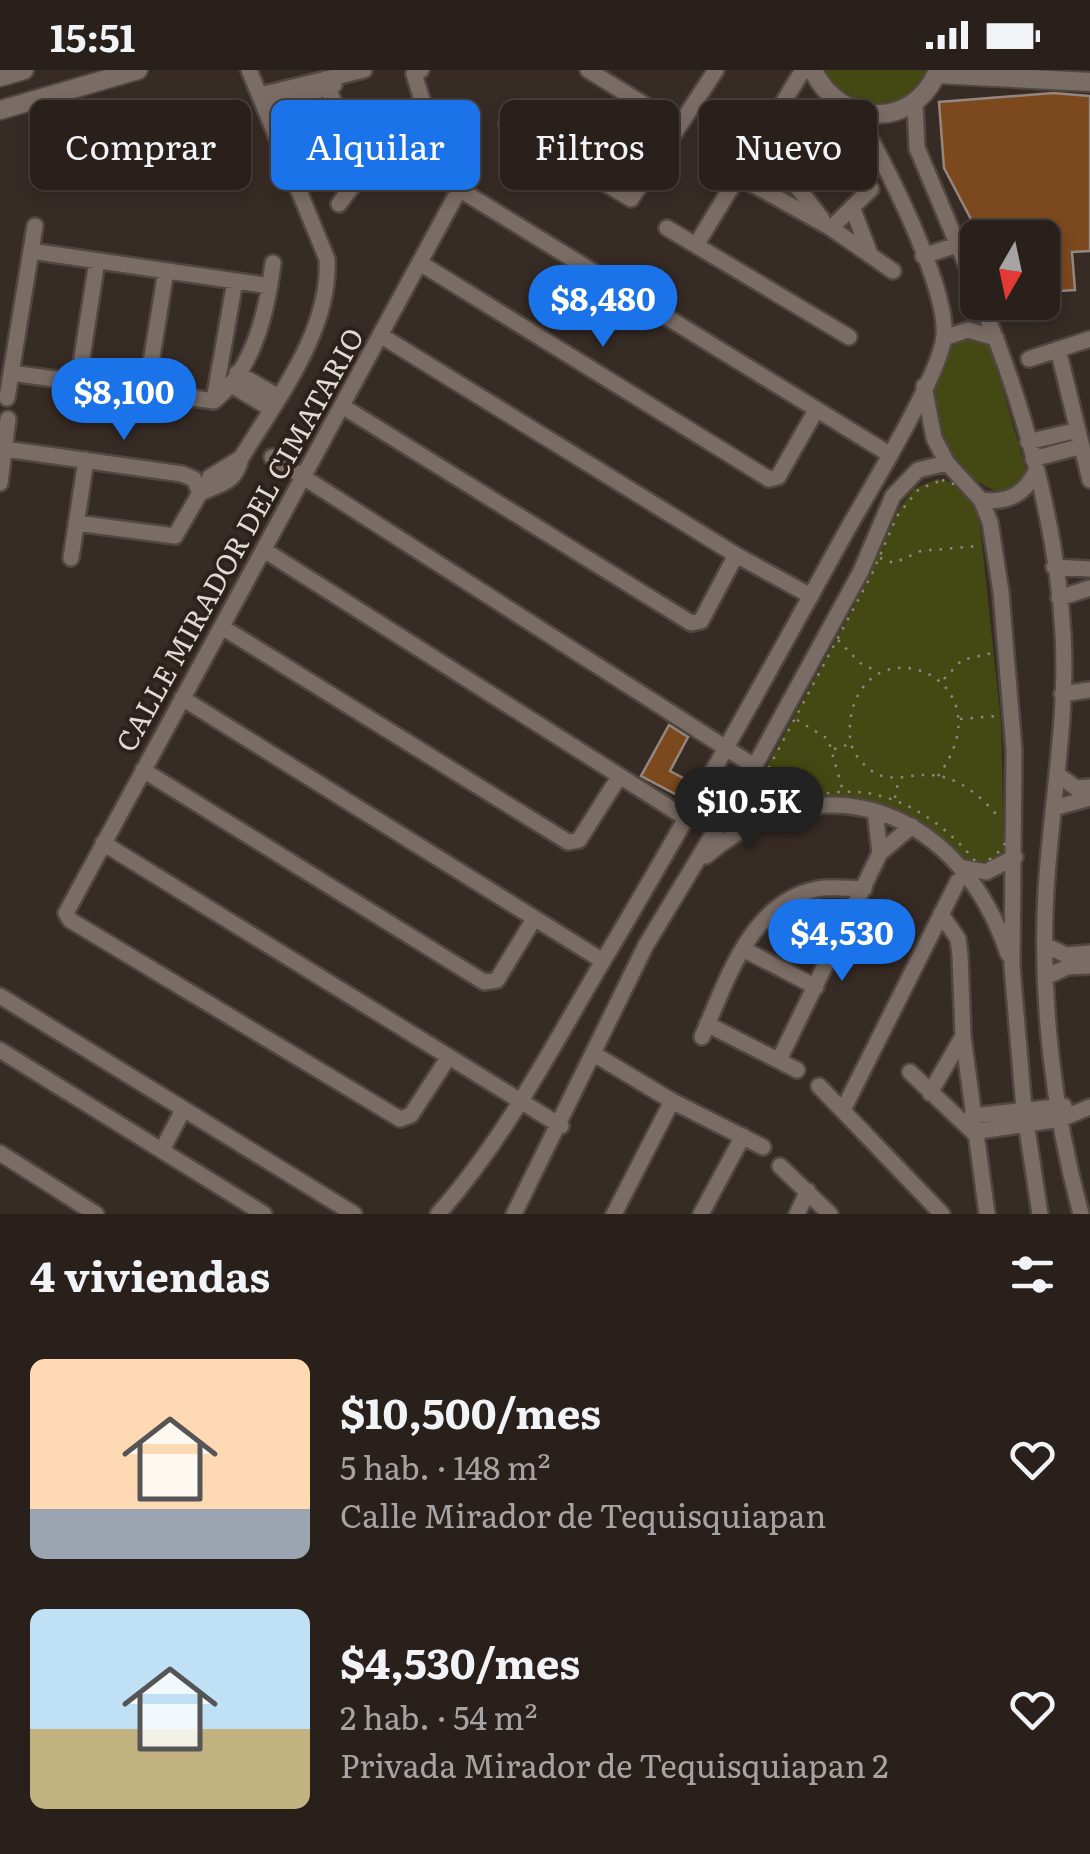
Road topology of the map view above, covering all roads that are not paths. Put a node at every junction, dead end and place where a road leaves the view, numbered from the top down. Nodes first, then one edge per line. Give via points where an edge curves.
1 (24, 70) edge
2 (138, 70) edge
3 (250, 70) edge
4 (364, 70) edge
5 (395, 70) edge
6 (588, 70) edge
7 (716, 70) edge
8 (802, 71) edge
9 (418, 72) edge
10 (937, 72) edge
11 (0, 77) edge
12 (332, 82) junction
13 (1090, 82) edge
14 (423, 100) edge
15 (637, 100) edge
16 (784, 100) edge
17 (838, 100) edge
18 (262, 102) junction
19 (916, 102) junction
20 (0, 110) edge
21 (877, 113) edge
22 (679, 126) edge
23 (877, 146) edge
24 (459, 190) joint
25 (616, 190) edge
26 (637, 190) edge
27 (727, 190) edge
28 (763, 190) edge
29 (800, 190) edge
30 (870, 190) edge
31 (339, 204) dead end
32 (852, 207) junction
33 (35, 226) dead end
34 (829, 227) junction
35 (668, 228) dead end
36 (957, 244) junction
37 (696, 245) junction
38 (31, 251) junction
39 (960, 251) edge
40 (870, 254) junction
41 (922, 256) junction
42 (97, 261) junction
43 (420, 262) junction
44 (273, 263) dead end
45 (166, 271) junction
46 (893, 272) dead end
47 (235, 281) junction
48 (270, 286) junction
49 (989, 320) edge
50 (380, 335) junction
51 (849, 337) dead end
52 (944, 338) junction
53 (996, 338) junction
54 (1090, 340) edge
55 (1058, 349) junction
56 (1029, 359) dead end
57 (11, 374) junction
58 (233, 379) junction
59 (78, 384) junction
60 (924, 386) junction
61 (146, 393) junction
62 (6, 398) dead end
63 (214, 401) junction
64 (274, 403) junction
65 (342, 406) junction
66 (815, 412) junction
67 (8, 419) dead end
68 (1078, 430) junction
69 (1028, 442) junction
70 (1082, 446) junction
71 (4, 448) junction
72 (889, 454) junction
73 (272, 457) dead end
74 (86, 460) junction
75 (947, 463) junction
76 (1034, 466) junction
77 (1089, 471) edge
78 (303, 477) junction
79 (0, 483) edge
80 (203, 492) junction
81 (981, 500) junction
82 (76, 523) junction
83 (264, 550) junction
84 (736, 555) junction
85 (71, 558) dead end
86 (1054, 567) junction
87 (1086, 570) edge
88 (1087, 588) edge
89 (811, 596) junction
90 (1059, 598) junction
91 (222, 627) junction
92 (1090, 690) edge
93 (1062, 694) junction
94 (182, 698) junction
95 (726, 748) junction
96 (754, 766) junction
97 (143, 770) junction
98 (1057, 774) junction
99 (619, 777) junction
100 (1083, 793) edge
101 (1054, 808) junction
102 (784, 810) junction
103 (875, 811) junction
104 (689, 820) junction
105 (912, 826) junction
106 (103, 843) junction
107 (880, 853) junction
108 (1015, 856) junction
109 (695, 865) junction
110 (961, 874) junction
111 (819, 888) junction
112 (864, 889) junction
113 (854, 910) junction
114 (941, 914) junction
115 (534, 919) junction
116 (1045, 945) junction
117 (743, 949) junction
118 (1090, 953) edge
119 (603, 961) junction
120 (1067, 961) junction
121 (1012, 966) junction
122 (1090, 966) edge
123 (1046, 977) junction
124 (816, 986) junction
125 (0, 996) edge
126 (963, 1036) junction
127 (0, 1050) edge
128 (594, 1054) junction
129 (448, 1058) junction
130 (778, 1060) junction
131 (797, 1070) dead end
132 (910, 1072) dead end
133 (819, 1086) dead end
134 (930, 1092) junction
135 (518, 1101) junction
136 (672, 1102) junction
137 (1084, 1108) edge
138 (843, 1110) junction
139 (182, 1112) junction
140 (1060, 1112) junction
141 (1025, 1117) junction
142 (973, 1124) junction
143 (561, 1126) junction
144 (743, 1136) junction
145 (163, 1148) junction
146 (762, 1148) dead end
147 (0, 1153) edge
148 (780, 1166) dead end
149 (1082, 1188) edge
150 (808, 1192) junction
151 (96, 1214) edge
152 (264, 1214) edge
153 (354, 1214) edge
154 (438, 1214) edge
155 (514, 1214) edge
156 (614, 1214) edge
157 (701, 1214) edge
158 (796, 1214) edge
159 (830, 1214) edge
160 (942, 1214) edge
161 (987, 1214) edge
162 (1040, 1214) edge
163 (1081, 1214) edge

1 - 11 street
2 - 20 street
3 - 18 street
4 - 12 street
5 - 9 street
6 - 15 street
7 - 22 street
8 - 16 street
8 - 17 street
9 - 14 street
10 - 13 street
10 - 19 street
12 - 18 street
12 - 31 street via 357,164 354,184
18 - 64 street via 328,272 316,326
19 - 21 street
19 - 36 street via 917,148
23 - 41 street
24 - 43 street, CALLE MIRADOR DEL CIMATARIO
24 - 66 street
25 - 26 street via 631,199
27 - 37 street
28 - 34 street
29 - 34 street
30 - 32 street
32 - 34 street
32 - 40 street
33 - 38 street
34 - 40 street
35 - 37 street
36 - 39 street
36 - 41 street
37 - 51 street
38 - 42 street
38 - 57 street
40 - 46 street
41 - 52 street
42 - 45 street
42 - 59 street
43 - 50 street, CALLE MIRADOR DEL CIMATARIO
43 - 66 street via 769,479 778,477
44 - 48 street
45 - 47 street
45 - 61 street
47 - 48 street
47 - 63 street
48 - 58 street via 264,322
49 - 53 street
50 - 65 street, CALLE MIRADOR DEL CIMATARIO
50 - 84 street
52 - 53 street via 968,330
52 - 60 street
53 - 69 street
54 - 55 street
55 - 56 street
55 - 68 street
57 - 59 street
57 - 62 street
58 - 63 street
58 - 64 street
59 - 61 street
60 - 72 street
60 - 75 street via 934,438
61 - 63 street
64 - 80 street via 241,458 217,470
65 - 78 street, CALLE MIRADOR DEL CIMATARIO
65 - 84 street via 691,623 701,621
66 - 72 street
67 - 71 street
68 - 69 street
68 - 70 street
69 - 76 street
70 - 76 street
70 - 77 street
71 - 74 street
71 - 79 street
72 - 89 street
73 - 78 street
74 - 80 street via 190,476
74 - 82 street
75 - 81 street
75 - 96 street via 918,470 893,496 861,571
76 - 81 street via 1030,484 1008,500
76 - 86 street
78 - 83 street, CALLE MIRADOR DEL CIMATARIO
78 - 95 street
80 - 82 street via 175,536
81 - 108 street via 990,522 1008,652
82 - 85 street
83 - 91 street, CALLE MIRADOR DEL CIMATARIO
83 - 99 street
84 - 89 street
86 - 87 street
86 - 90 street
87 - 88 street
88 - 90 street
89 - 95 street
90 - 93 street
91 - 94 street, CALLE MIRADOR DEL CIMATARIO
91 - 99 street via 568,842 579,840
92 - 93 street
93 - 98 street
94 - 97 street, CALLE MIRADOR DEL CIMATARIO
94 - 115 street
95 - 96 street
95 - 104 street
96 - 102 street via 756,793
96 - 109 street
97 - 106 street, CALLE MIRADOR DEL CIMATARIO
97 - 115 street via 484,982 496,980
98 - 100 street
98 - 101 street
99 - 104 street
100 - 101 street
101 - 116 street
102 - 103 street via 830,805
102 - 109 street via 737,833
103 - 105 street
103 - 107 street
104 - 119 street
105 - 107 street
105 - 110 street
106 - 129 street
106 - 129 street, CALLE MIRADOR DEL CIMATARIO via 66,915 400,1120 412,1116
107 - 112 street
108 - 110 street via 986,872
108 - 121 street
109 - 128 street via 646,945
110 - 114 street
110 - 121 street via 992,915
111 - 112 street
111 - 113 street
111 - 117 street via 774,910
112 - 113 street
113 - 124 street
114 - 126 street via 958,939
114 - 138 street
115 - 119 street
116 - 120 street
116 - 123 street
117 - 124 street
117 - 130 street via 704,1031
118 - 120 street
119 - 135 street
120 - 122 street
120 - 123 street
121 - 141 street
123 - 140 street
124 - 130 street
125 - 139 street
126 - 134 street
126 - 142 street
127 - 145 street
128 - 136 street
128 - 143 street
129 - 135 street
130 - 131 street
132 - 134 street
133 - 138 street
134 - 142 street
135 - 143 street
135 - 154 street via 481,1162
136 - 144 street
136 - 156 street
137 - 140 street
138 - 160 street
139 - 145 street
139 - 153 street
140 - 141 street
140 - 149 street
141 - 142 street
141 - 162 street
142 - 161 street
143 - 155 street
144 - 146 street
144 - 157 street
145 - 152 street
147 - 151 street
148 - 150 street
149 - 163 street
150 - 158 street
150 - 159 street

